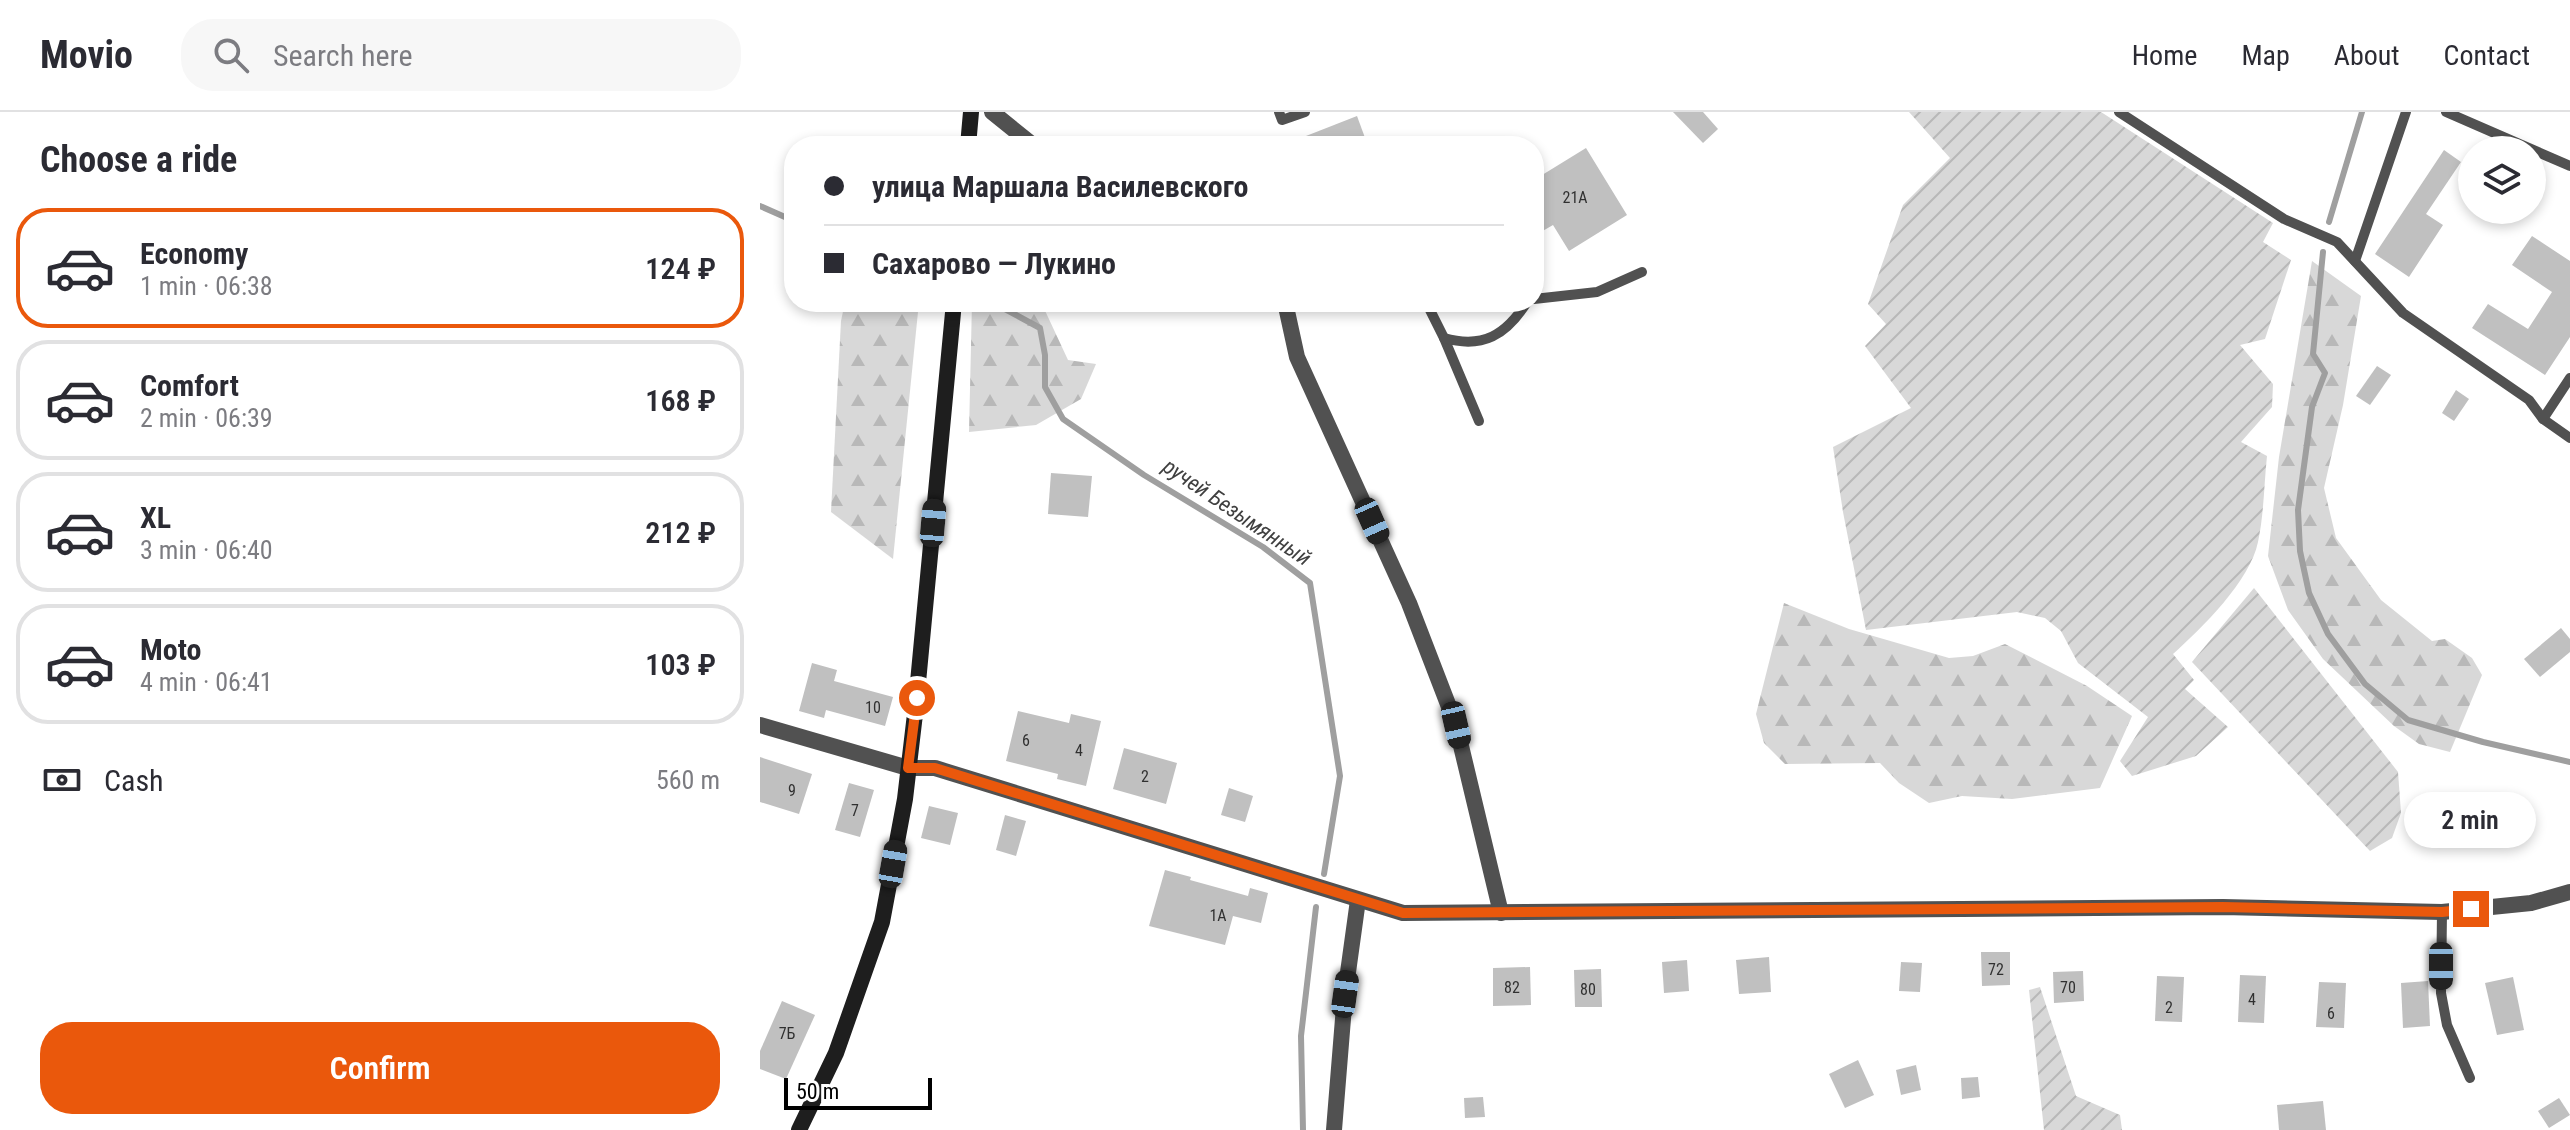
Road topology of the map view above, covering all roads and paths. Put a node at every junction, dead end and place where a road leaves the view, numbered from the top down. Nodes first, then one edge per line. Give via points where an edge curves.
1 (971, 112) edge
2 (992, 112) edge
3 (1279, 112) edge
4 (1305, 112) edge
5 (2119, 112) edge
6 (2406, 112) edge
7 (2446, 112) edge
8 (969, 136) edge
9 (1022, 136) edge
10 (2570, 166) edge
11 (2355, 261) junction
12 (1642, 272) dead end
13 (1544, 298) edge
14 (953, 312) edge
15 (1287, 312) edge
16 (1431, 312) edge
17 (1521, 312) edge
18 (1444, 338) junction
19 (2570, 378) edge
20 (2543, 419) junction
21 (1479, 421) dead end
22 (2570, 438) edge
23 (760, 725) edge
24 (908, 768) junction
25 (2570, 892) edge
26 (1358, 900) junction
27 (2442, 912) junction
28 (1501, 913) junction
29 (2470, 1078) dead end
30 (799, 1130) edge
31 (1334, 1130) edge

1 - 8 main road
2 - 9 street
3 - 4 lane via 1282,120
5 - 11 lane via 2284,219 2337,242
6 - 11 lane
7 - 10 lane
11 - 20 lane via 2403,313 2529,400
12 - 13 lane via 1597,292
14 - 24 main road
15 - 28 street via 1297,357 1409,603 1456,725
16 - 18 lane
17 - 18 lane via 1490,338 1465,344
18 - 21 lane
19 - 20 lane
20 - 22 lane
23 - 24 street
24 - 26 street via 935,768
24 - 30 main road via 882,922 836,1053
25 - 27 street via 2531,903
26 - 28 street via 1403,913
26 - 31 street
27 - 28 street via 2223,907
27 - 29 lane via 2441,993 2447,1025

